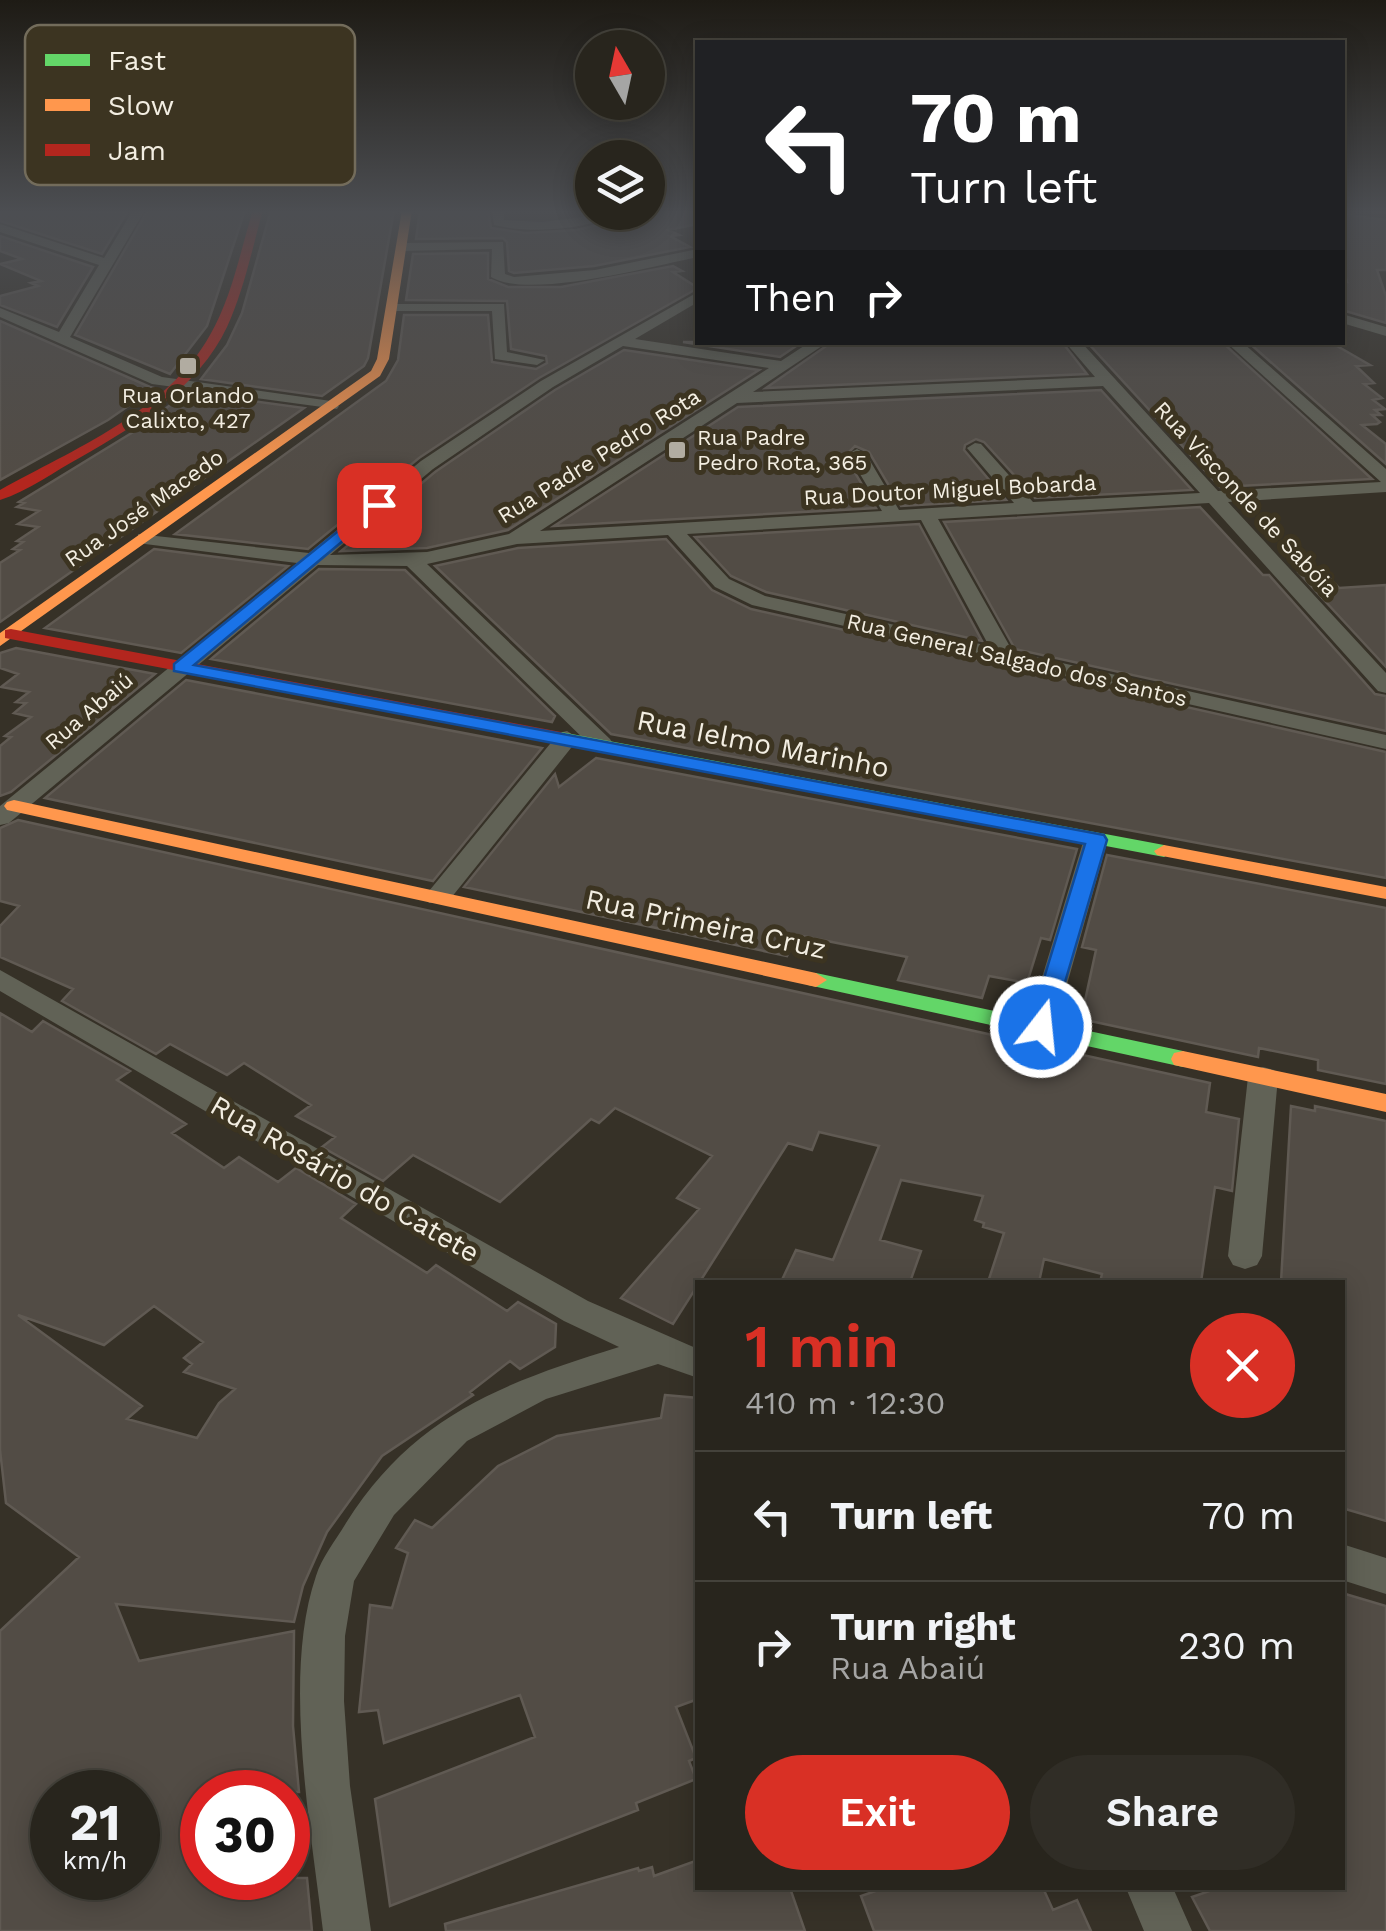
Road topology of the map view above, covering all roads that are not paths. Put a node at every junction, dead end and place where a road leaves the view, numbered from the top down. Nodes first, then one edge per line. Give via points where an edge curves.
1 (86, 300) edge
2 (228, 300) edge
3 (393, 300) edge
4 (691, 300) edge
5 (392, 308) junction
6 (0, 312) edge
7 (1345, 319) edge
8 (1386, 332) edge
9 (62, 340) junction
10 (618, 341) junction
11 (816, 345) edge
12 (1075, 345) edge
13 (1236, 345) edge
14 (537, 360) dead end
15 (784, 366) junction
16 (1106, 382) junction
17 (174, 386) junction
18 (735, 398) junction
19 (332, 406) junction
20 (976, 448) dead end
21 (857, 454) dead end
22 (1386, 478) edge
23 (1386, 486) edge
24 (0, 496) edge
25 (1216, 498) junction
26 (1028, 508) junction
27 (926, 513) junction
28 (893, 515) junction
29 (673, 529) junction
30 (144, 538) junction
31 (516, 538) junction
32 (314, 559) junction
33 (412, 560) junction
34 (5, 638) edge
35 (1006, 659) junction
36 (180, 668) junction
37 (1386, 686) edge
38 (567, 738) junction
39 (1386, 742) edge
40 (602, 744) junction
41 (7, 812) edge
42 (1096, 840) junction
43 (1386, 893) edge
44 (438, 897) junction
45 (0, 980) edge
46 (1041, 1027) junction
47 (1263, 1077) junction
48 (1386, 1103) edge
49 (1245, 1256) dead end
50 (658, 1350) junction
51 (695, 1363) edge
52 (1345, 1563) edge
53 (1386, 1576) edge
54 (1150, 1890) edge
55 (347, 1931) edge
56 (1168, 1931) edge

1 - 9 street
2 - 17 street via 215,341
3 - 5 street, Rua José Macedo
4 - 10 street, Rua Abaiú
5 - 14 street via 499,307 500,356
5 - 19 street, Rua José Macedo via 381,366
6 - 9 street
7 - 8 street
9 - 17 street
10 - 15 street
10 - 32 street, Rua Abaiú via 450,448
11 - 15 street, Rua Padre Pedro Rota
12 - 16 street, Rua Visconde de Sabóia
13 - 22 street
15 - 18 street, Rua Padre Pedro Rota
16 - 18 street
16 - 25 street, Rua Visconde de Sabóia
17 - 19 street
17 - 24 street
18 - 31 street, Rua Padre Pedro Rota
19 - 30 street, Rua José Macedo
20 - 26 street
21 - 28 street
23 - 25 street, Rua Doutor Miguel Bobarda
25 - 26 street, Rua Doutor Miguel Bobarda
25 - 37 street, Rua Visconde de Sabóia
26 - 27 street, Rua Doutor Miguel Bobarda
27 - 28 street, Rua Doutor Miguel Bobarda
27 - 35 street
28 - 29 street, Rua Doutor Miguel Bobarda
29 - 31 street, Rua Doutor Miguel Bobarda
29 - 35 street, Rua General Salgado dos Santos via 722,583 748,597
30 - 32 street, Rua Padre Pedro Rota
30 - 34 street, Rua José Macedo
31 - 33 street, Rua Padre Pedro Rota
32 - 33 street, Rua Padre Pedro Rota
32 - 36 street, Rua Abaiú
33 - 40 street
34 - 36 street, Rua Ielmo Marinho
35 - 39 street, Rua General Salgado dos Santos
36 - 38 street, Rua Ielmo Marinho
36 - 41 street, Rua Abaiú
38 - 40 street, Rua Ielmo Marinho
38 - 44 street
40 - 42 street, Rua Ielmo Marinho
41 - 44 street, Rua Primeira Cruz
42 - 43 street, Rua Ielmo Marinho
42 - 46 street
44 - 46 street, Rua Primeira Cruz
45 - 50 street, Rua Rosário do Catete via 479,1256
46 - 47 street, Rua Primeira Cruz
47 - 48 street, Rua Primeira Cruz
47 - 49 street
50 - 51 street, Rua Rosário do Catete
50 - 55 street via 535,1388 454,1430 380,1503 335,1577 322,1702
52 - 53 street
54 - 56 street

